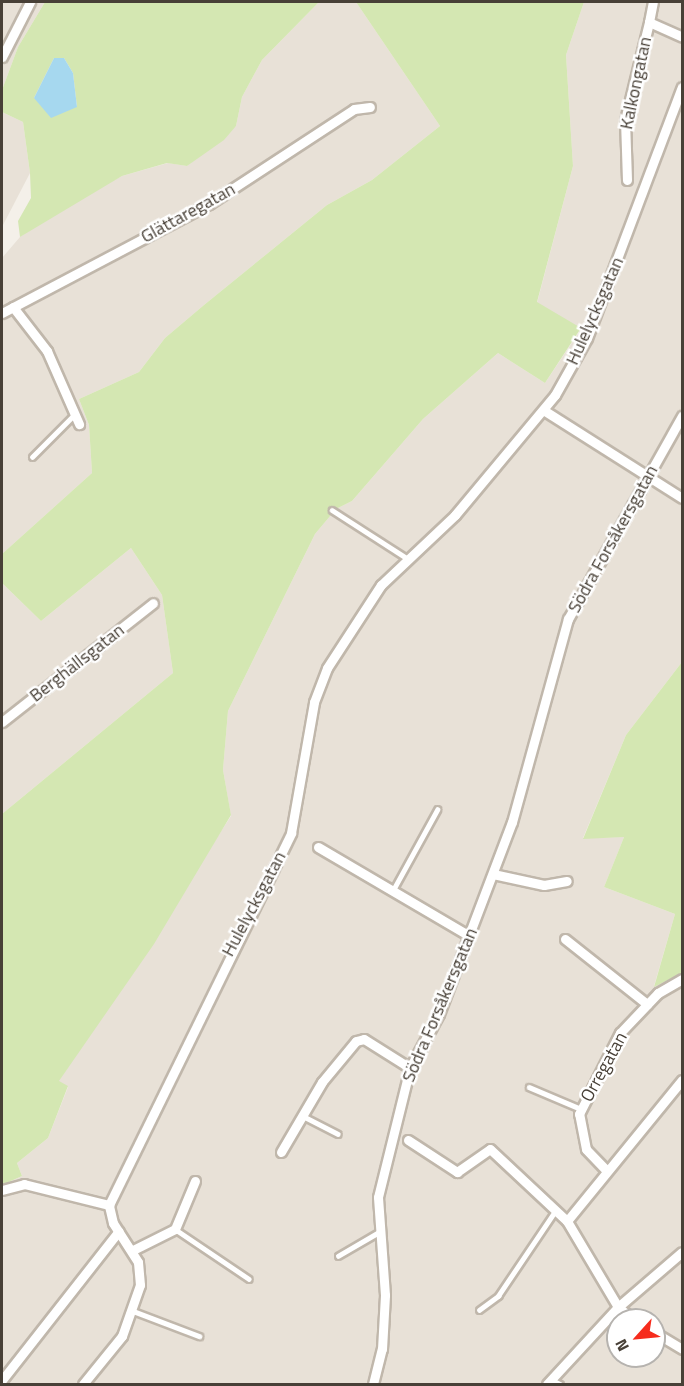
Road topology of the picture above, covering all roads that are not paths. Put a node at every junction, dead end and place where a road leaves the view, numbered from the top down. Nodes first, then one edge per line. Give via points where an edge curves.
1 (30, 2) edge
2 (653, 2) edge
3 (649, 22) junction
4 (682, 38) edge
5 (2, 57) edge
6 (682, 87) edge
7 (370, 107) dead end
8 (627, 180) dead end
9 (13, 307) junction
10 (2, 313) edge
11 (545, 411) junction
12 (682, 416) edge
13 (76, 419) joint
14 (32, 457) dead end
15 (648, 476) junction
16 (682, 498) edge
17 (332, 510) dead end
18 (408, 559) junction
19 (153, 603) dead end
20 (2, 722) edge
21 (437, 810) dead end
22 (318, 847) dead end
23 (493, 874) junction
24 (567, 881) dead end
25 (392, 892) junction
26 (470, 936) junction
27 (565, 939) dead end
28 (682, 979) edge
29 (647, 1004) junction
30 (410, 1068) junction
31 (682, 1080) edge
32 (529, 1087) dead end
33 (581, 1109) junction
34 (303, 1116) junction
35 (338, 1134) dead end
36 (408, 1140) dead end
37 (282, 1152) dead end
38 (607, 1172) junction
39 (195, 1181) dead end
40 (2, 1190) edge
41 (109, 1205) junction
42 (553, 1214) junction
43 (567, 1221) junction
44 (175, 1229) junction
45 (119, 1231) junction
46 (384, 1231) junction
47 (133, 1250) junction
48 (682, 1252) edge
49 (338, 1256) dead end
50 (249, 1279) dead end
51 (618, 1307) junction
52 (479, 1310) dead end
53 (132, 1314) junction
54 (199, 1336) dead end
55 (666, 1339) edge
56 (682, 1349) edge
57 (2, 1380) edge
58 (553, 1383) edge
59 (83, 1384) edge
60 (373, 1384) edge

1 - 5 street
2 - 3 street
3 - 4 street, Kalkongatan
3 - 8 street, Kalkongatan via 625,120
6 - 11 street, Hulelycksgatan via 587,338
7 - 9 street, Glättaregatan via 354,109 209,204
9 - 10 street, Glättaregatan
9 - 13 street via 47,351
11 - 15 street
11 - 18 street, Hulelycksgatan via 455,515
12 - 15 street, Södra Forsåkersgatan
13 - 14 lane
15 - 16 street
15 - 23 street, Södra Forsåkersgatan via 568,619
17 - 18 lane
18 - 41 street, Hulelycksgatan via 362,608 327,668 314,702 291,833
19 - 20 street, Berghällsgatan
21 - 25 lane
22 - 25 street
23 - 24 street via 544,885
23 - 26 street, Södra Forsåkersgatan
25 - 26 street
26 - 30 street, Södra Forsåkersgatan
27 - 29 street
28 - 29 street, Orregatan
29 - 33 street, Orregatan via 620,1033
30 - 34 street via 363,1039 356,1041
30 - 46 street, Södra Forsåkersgatan via 382,1165 378,1197
31 - 38 street
32 - 33 lane
33 - 38 street, Orregatan via 586,1149
34 - 35 lane
34 - 37 street
36 - 42 street via 458,1172 490,1149
38 - 43 street
39 - 44 street via 182,1200
40 - 41 street via 24,1184
41 - 45 street
42 - 43 street
42 - 52 lane via 498,1296
43 - 51 street
44 - 47 street
44 - 50 lane
45 - 47 street
45 - 57 street
46 - 49 lane
46 - 60 street, Södra Forsåkersgatan via 382,1349
47 - 53 street via 140,1285
48 - 51 street
51 - 58 street
53 - 54 lane
53 - 59 street
55 - 56 street

